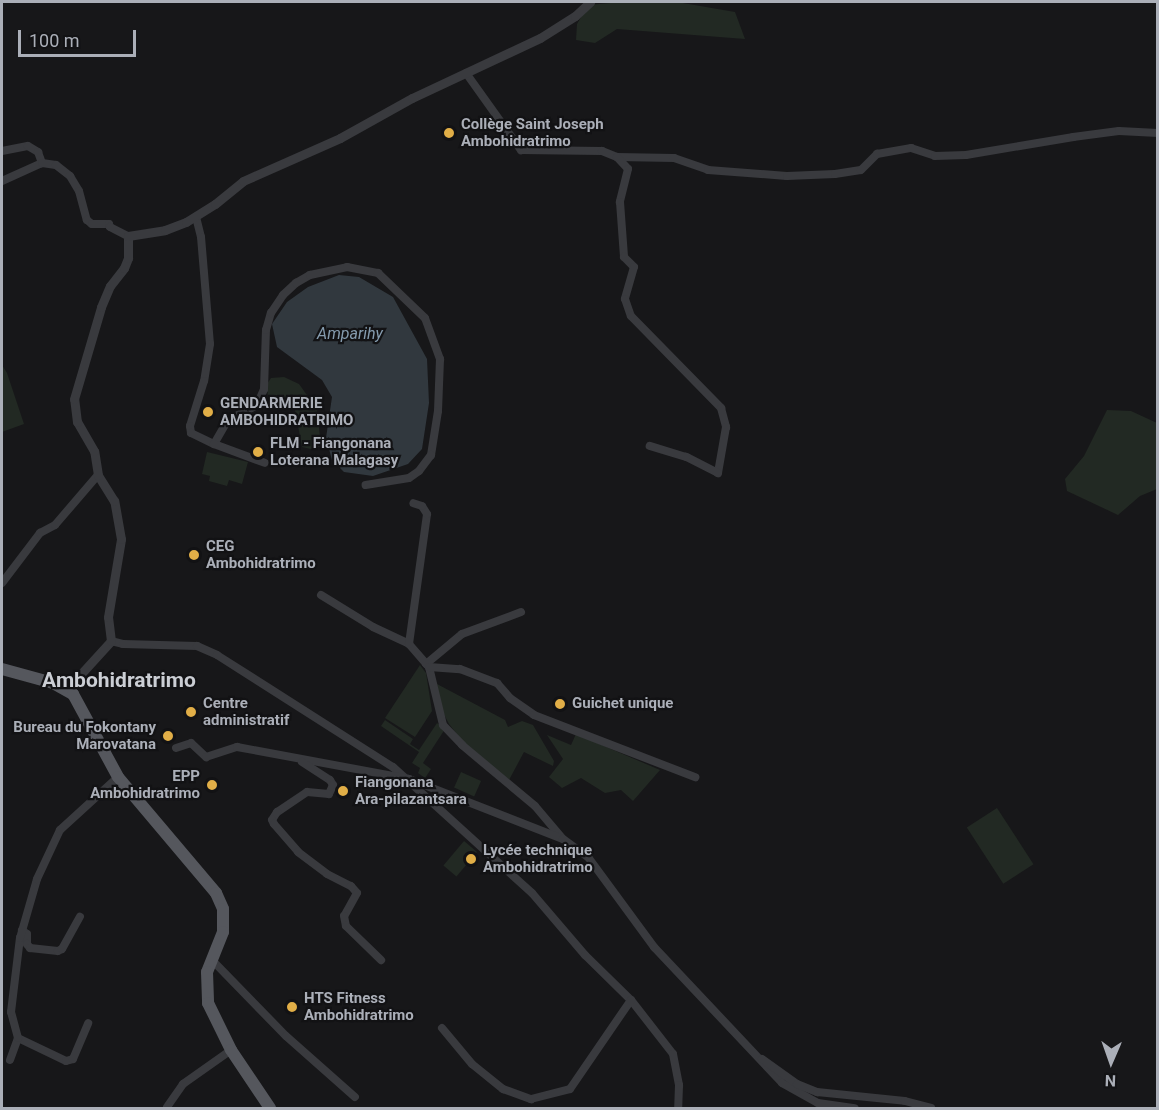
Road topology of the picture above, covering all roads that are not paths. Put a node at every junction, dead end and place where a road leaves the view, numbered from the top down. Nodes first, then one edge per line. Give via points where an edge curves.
1 (591, 2) edge
2 (466, 73) junction
3 (1158, 133) edge
4 (2, 151) edge
5 (617, 157) junction
6 (42, 163) junction
7 (2, 181) edge
8 (196, 217) junction
9 (128, 236) junction
10 (214, 444) junction
11 (650, 446) dead end
12 (265, 463) dead end
13 (98, 475) junction
14 (366, 485) dead end
15 (413, 503) dead end
16 (2, 583) edge
17 (321, 595) dead end
18 (521, 612) dead end
19 (111, 641) junction
20 (409, 644) junction
21 (427, 665) junction
22 (2, 669) edge
23 (63, 688) junction
24 (176, 748) dead end
25 (298, 760) junction
26 (118, 777) junction
27 (695, 777) dead end
28 (409, 779) junction
29 (563, 839) junction
30 (80, 917) dead end
31 (22, 930) junction
32 (212, 960) junction
33 (381, 960) dead end
34 (631, 1000) junction
35 (88, 1023) dead end
36 (442, 1028) dead end
37 (18, 1038) junction
38 (231, 1050) junction
39 (756, 1055) junction
40 (10, 1060) dead end
41 (355, 1097) dead end
42 (167, 1107) dead end
43 (270, 1108) edge
44 (678, 1108) edge
45 (855, 1108) edge
46 (932, 1108) edge

1 - 2 street via 540,38
2 - 5 street via 520,150 602,151
2 - 8 street via 340,138 243,181
3 - 5 street via 1119,131 1073,136 966,155 935,156 911,148 877,154 861,170 835,174 708,170 674,158
4 - 6 street via 28,146 38,152
5 - 11 street via 628,170 620,202 624,257 634,267 625,299 631,316 721,408 726,427 718,473 686,457
6 - 7 street
6 - 9 street via 56,165 70,176 87,220 92,224 109,224
8 - 9 street via 165,230
8 - 10 street via 210,344 190,433
9 - 13 street via 128,258 101,307 74,399 77,422 94,451
10 - 12 street
10 - 14 street via 228,420 257,405 264,389 266,330 283,295 310,275 347,267 378,273 425,318 440,359 438,411 431,454 419,471 409,478
13 - 16 street via 55,525 40,533
13 - 19 street via 114,501 121,539 108,617
15 - 20 street via 422,506 427,514
17 - 20 street
18 - 21 street via 462,634
19 - 23 street
19 - 28 street via 197,646 217,655
20 - 21 street
21 - 27 street via 460,669 497,683 534,715
21 - 29 street via 443,725 535,806
22 - 23 main road
23 - 26 main road
24 - 25 street via 191,743 206,757 237,747
25 - 28 street
25 - 33 street via 330,780 331,790 326,796 307,792 277,812 273,824 298,852 357,893 344,916 346,926
26 - 31 street via 60,830 37,879
26 - 32 main road via 221,902 223,932
28 - 29 street
28 - 34 street via 532,893 585,955
29 - 39 street via 588,857 654,947
30 - 31 street via 58,951 30,948
31 - 37 street via 11,1012
32 - 38 main road via 206,986 208,1003
32 - 41 street via 286,1036
34 - 36 street via 570,1089 531,1099 503,1089 472,1064
34 - 44 street via 673,1054 680,1085
35 - 37 street via 73,1059 66,1061
37 - 40 street
38 - 42 street via 183,1084
38 - 43 main road
39 - 45 street via 797,1093 818,1102
39 - 46 street via 797,1084 817,1092 905,1101

